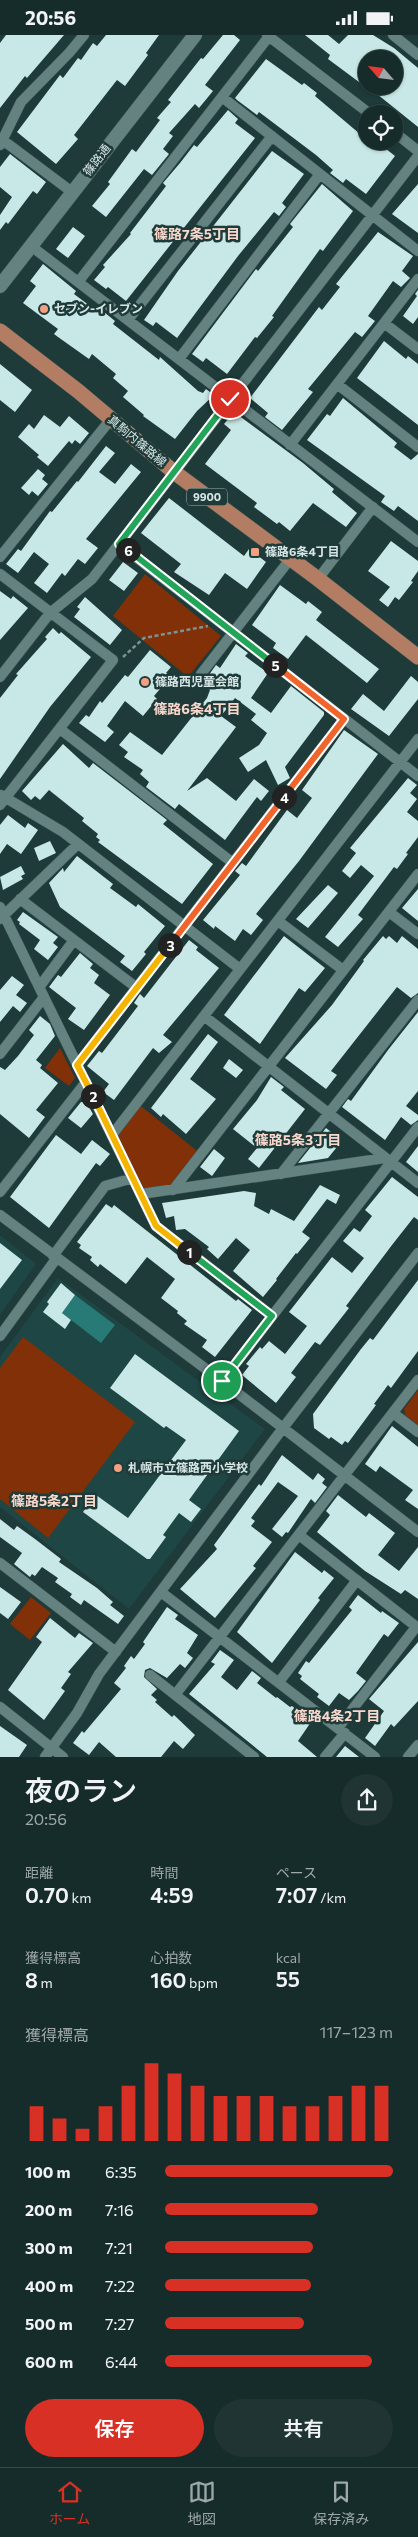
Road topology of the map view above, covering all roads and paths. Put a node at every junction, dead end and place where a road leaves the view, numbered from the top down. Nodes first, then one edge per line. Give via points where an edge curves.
1 (84, 35) edge
2 (195, 35) edge
3 (269, 35) edge
4 (393, 35) edge
5 (418, 55) edge
6 (222, 97) junction
7 (358, 105) edge
8 (272, 136) junction
9 (403, 139) edge
10 (2, 143) edge
11 (418, 151) edge
12 (418, 155) edge
13 (320, 174) junction
14 (72, 192) junction
15 (372, 215) junction
16 (32, 246) junction
17 (418, 251) edge
18 (418, 279) edge
19 (79, 281) junction
20 (0, 286) edge
21 (128, 320) junction
22 (384, 323) junction
23 (0, 331) edge
24 (418, 349) edge
25 (178, 359) junction
26 (336, 384) junction
27 (230, 399) junction
28 (111, 419) junction
29 (290, 445) junction
30 (418, 447) edge
31 (174, 472) junction
32 (373, 507) junction
33 (418, 542) edge
34 (119, 544) junction
35 (0, 557) edge
36 (291, 558) junction
37 (0, 574) edge
38 (318, 579) junction
39 (50, 613) junction
40 (212, 621) dead end
41 (234, 633) junction
42 (418, 657) edge
43 (122, 658) dead end
44 (201, 674) dead end
45 (0, 677) edge
46 (344, 719) junction
47 (60, 729) junction
48 (418, 739) edge
49 (400, 762) junction
50 (418, 776) edge
51 (2, 799) edge
52 (78, 844) junction
53 (233, 863) junction
54 (418, 874) edge
55 (20, 899) junction
56 (389, 911) junction
57 (1, 914) edge
58 (278, 921) junction
59 (185, 926) junction
60 (418, 935) edge
61 (74, 940) junction
62 (240, 969) junction
63 (343, 971) junction
64 (40, 986) junction
65 (137, 988) junction
66 (44, 997) junction
67 (418, 1001) edge
68 (204, 1016) junction
69 (0, 1054) edge
70 (77, 1065) junction
71 (269, 1067) junction
72 (86, 1082) junction
73 (328, 1113) junction
74 (418, 1127) edge
75 (112, 1135) junction
76 (388, 1160) junction
77 (281, 1174) junction
78 (133, 1178) junction
79 (418, 1183) edge
80 (173, 1190) junction
81 (0, 1192) edge
82 (141, 1194) junction
83 (0, 1215) edge
84 (418, 1253) edge
85 (55, 1257) junction
86 (414, 1265) edge
87 (272, 1316) junction
88 (0, 1336) edge
89 (418, 1380) edge
90 (222, 1381) junction
91 (393, 1413) junction
92 (283, 1428) junction
93 (418, 1432) edge
94 (345, 1475) junction
95 (418, 1532) edge
96 (300, 1535) junction
97 (0, 1563) edge
98 (357, 1581) junction
99 (161, 1592) junction
100 (417, 1628) edge
101 (220, 1637) junction
102 (116, 1653) junction
103 (150, 1675) dead end
104 (278, 1682) junction
105 (175, 1695) junction
106 (0, 1707) edge
107 (341, 1730) junction
108 (418, 1745) edge
109 (51, 1748) junction
110 (45, 1757) edge
111 (63, 1757) edge
112 (254, 1757) edge
113 (325, 1757) edge
114 (374, 1757) edge
115 (408, 1757) edge

1 - 10 street via 21,102
2 - 14 main road, 篠路通
3 - 6 street
3 - 7 street
4 - 5 street
6 - 8 street
6 - 19 street
8 - 13 street
8 - 21 street
9 - 11 street
10 - 14 street
12 - 15 street
13 - 15 street
13 - 25 street
14 - 16 main road, 篠路通
15 - 17 street
15 - 27 street
16 - 19 street
16 - 20 main road, 篠路通
18 - 22 street
19 - 21 street
21 - 25 street
22 - 24 street
22 - 26 street
23 - 28 main road, 真駒内篠路線 / 9900
25 - 27 street
26 - 29 street
26 - 30 street
27 - 29 street
27 - 31 street
28 - 31 main road, 真駒内篠路線 / 9900
28 - 35 street
29 - 32 street
31 - 34 street
31 - 36 main road, 真駒内篠路線 / 9900
32 - 33 street
32 - 38 street
34 - 39 street via 92,579
34 - 41 street
36 - 38 main road, 真駒内篠路線 / 9900
36 - 41 street
37 - 39 street
38 - 42 main road, 真駒内篠路線 / 9900
39 - 45 street
39 - 47 street via 113,660
40 - 43 path via 207,627 144,638
41 - 44 street
41 - 46 street
46 - 49 street
46 - 53 street
47 - 51 street
47 - 53 street
48 - 49 street
49 - 50 street
49 - 58 street
51 - 52 street via 63,832
52 - 55 street
52 - 59 street
53 - 59 street
54 - 56 street
55 - 57 street
55 - 61 street
56 - 60 street
56 - 63 street
57 - 64 street
58 - 62 street
58 - 63 street
59 - 62 street
59 - 65 street
61 - 64 street
61 - 65 street
62 - 68 street
63 - 71 street
64 - 66 street
65 - 70 street
66 - 69 street
66 - 70 street
67 - 73 street
68 - 71 street
68 - 75 street
70 - 72 street
71 - 73 street
71 - 80 street
72 - 75 street
72 - 81 street
73 - 76 street
73 - 77 street
74 - 76 street
75 - 78 street
76 - 77 street
76 - 79 street
76 - 87 street
77 - 80 street
78 - 82 street
78 - 85 street via 105,1186
80 - 82 street
82 - 87 street via 156,1226
83 - 85 street
84 - 86 street
85 - 88 street
85 - 90 street
86 - 92 street
87 - 90 street
89 - 91 street
90 - 92 street
91 - 93 street
91 - 94 street
92 - 94 street
92 - 99 street
94 - 95 street
94 - 96 street
96 - 98 street
96 - 101 street
97 - 102 street
98 - 100 street
98 - 104 street
99 - 101 street
99 - 102 street
100 - 107 street
101 - 104 street
101 - 105 street
102 - 109 street via 99,1674 78,1713
103 - 105 street
104 - 107 street
105 - 112 street
106 - 109 street
107 - 113 street
107 - 114 street
108 - 115 street
109 - 110 street
109 - 111 street

